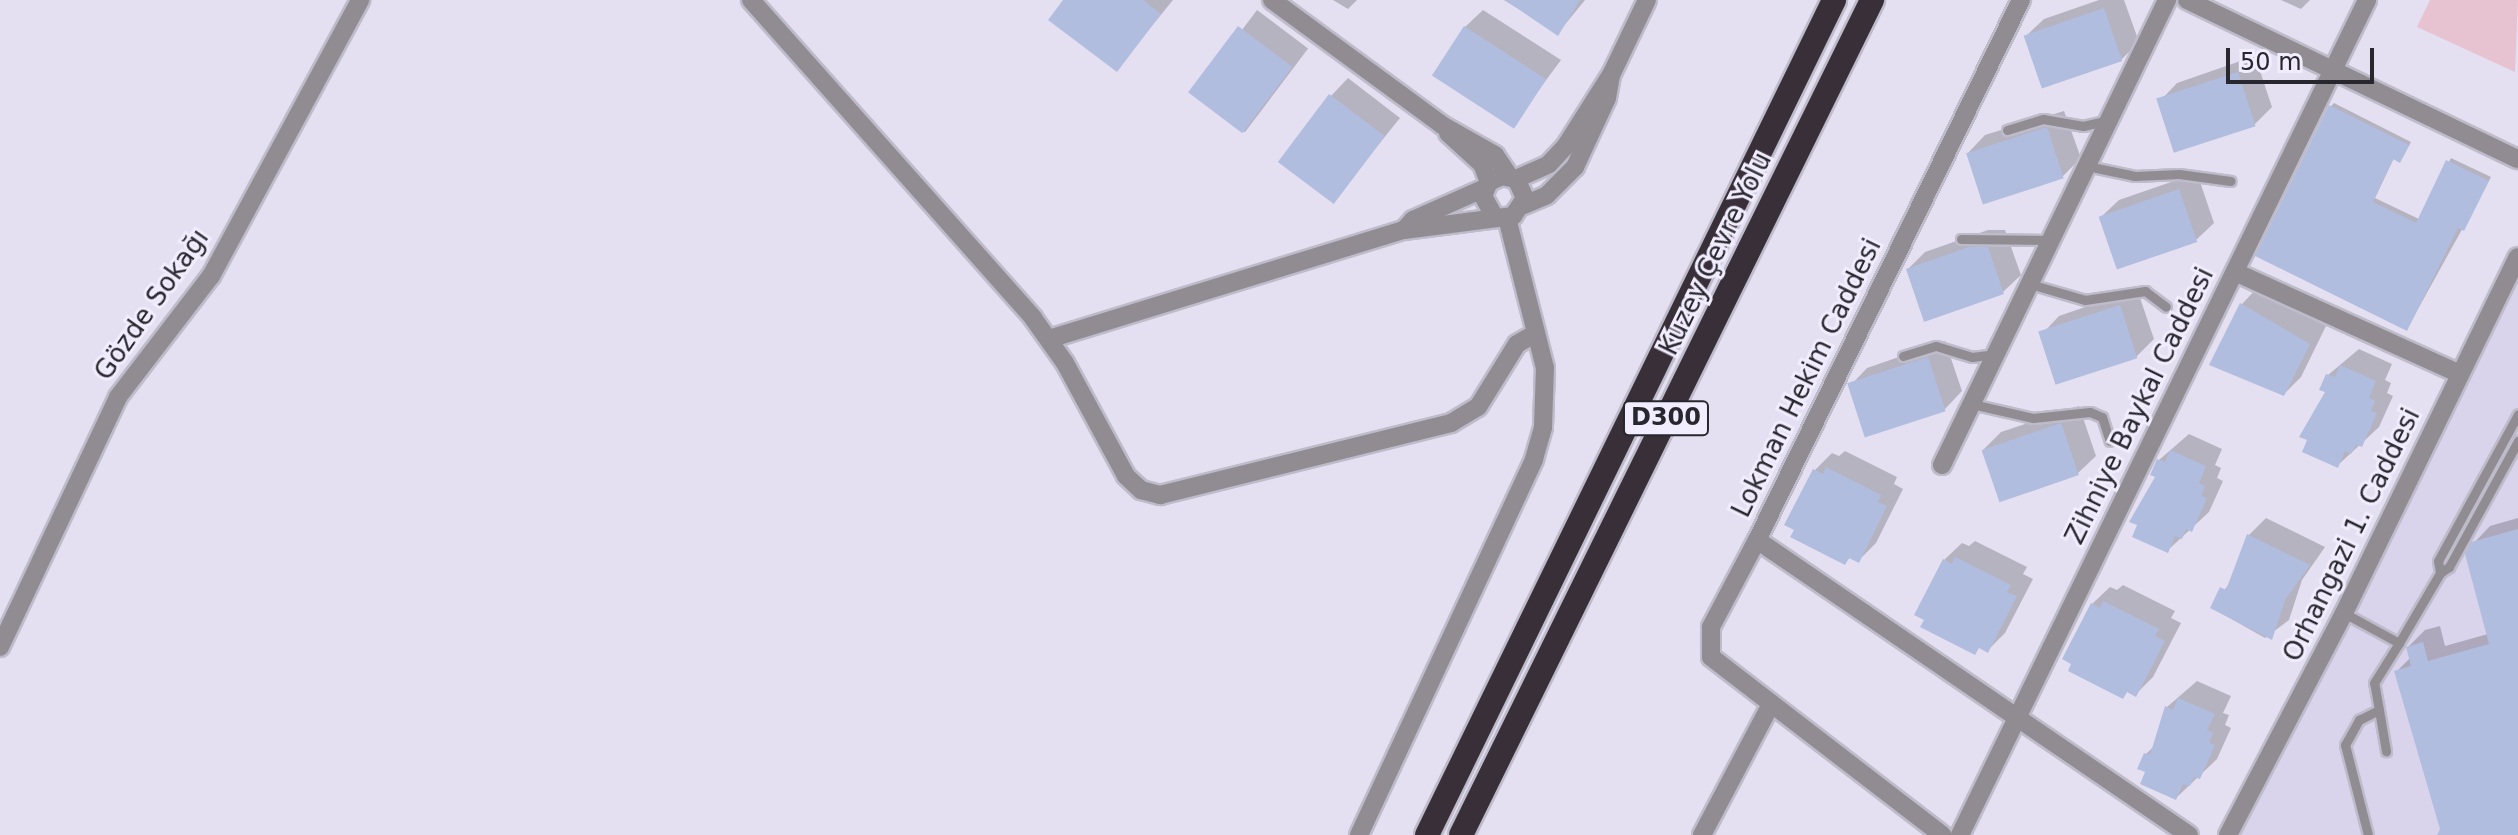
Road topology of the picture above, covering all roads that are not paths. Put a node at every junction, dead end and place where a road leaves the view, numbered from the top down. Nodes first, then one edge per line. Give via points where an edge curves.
1 (360, 0) edge
2 (751, 0) edge
3 (1272, 0) edge
4 (1647, 0) edge
5 (1834, 0) edge
6 (1872, 0) edge
7 (2021, 0) edge
8 (2167, 0) edge
9 (2187, 0) edge
10 (2367, 0) edge
11 (2334, 67) junction
12 (1612, 73) junction
13 (2109, 120) junction
14 (1442, 125) junction
15 (2007, 130) dead end
16 (2518, 159) edge
17 (2087, 166) junction
18 (1512, 178) junction
19 (2231, 181) dead end
20 (1487, 185) junction
21 (1524, 205) junction
22 (1500, 216) junction
23 (1404, 230) junction
24 (1961, 239) dead end
25 (2051, 240) junction
26 (2518, 257) edge
27 (2235, 272) junction
28 (2030, 284) junction
29 (2166, 307) dead end
30 (1536, 333) junction
31 (1049, 339) junction
32 (1996, 354) junction
33 (1903, 356) dead end
34 (2460, 374) junction
35 (1972, 404) junction
36 (2518, 414) edge
37 (2110, 441) dead end
38 (2518, 441) edge
39 (1942, 465) dead end
40 (1757, 540) junction
41 (2440, 573) junction
42 (2344, 613) junction
43 (2399, 643) junction
44 (0, 647) edge
45 (1770, 706) junction
46 (2379, 710) junction
47 (2018, 716) junction
48 (2386, 751) dead end
49 (1359, 835) edge
50 (1427, 835) edge
51 (1461, 835) edge
52 (1702, 835) edge
53 (1942, 835) edge
54 (1960, 835) edge
55 (2189, 835) edge
56 (2228, 835) edge
57 (2368, 835) edge

1 - 44 street, Gözde Sokağı via 211,276 118,397
2 - 31 street
3 - 14 street
4 - 12 street
5 - 50 highway, Kuzey Çevre Yolu / D300
6 - 51 highway, Kuzey Çevre Yolu / D300
7 - 40 street, Lokman Hekim Caddesi
8 - 13 street
9 - 11 street
10 - 11 street, Zihniye Baykal Caddesi
11 - 16 street
11 - 27 street, Zihniye Baykal Caddesi
12 - 18 street via 1557,157
12 - 21 street via 1607,98 1575,167 1547,195
13 - 15 lane via 2083,126 2043,119
13 - 17 street
14 - 18 street via 1495,155
14 - 20 street via 1482,164
17 - 19 lane via 2135,176 2179,174
17 - 25 street
18 - 20 street
18 - 21 street via 1524,191
20 - 22 street via 1484,203
20 - 23 street via 1413,220
21 - 22 street
22 - 23 street
22 - 30 street
23 - 31 street
24 - 25 lane
25 - 28 street
26 - 34 street, Orhangazi 1. Caddesi
27 - 34 street
27 - 47 street, Zihniye Baykal Caddesi
28 - 29 lane via 2085,300 2145,291
28 - 32 street
30 - 31 street via 1517,344 1478,407 1451,423 1160,495 1141,490 1126,476
30 - 49 street via 1547,390 1534,459
32 - 33 lane via 1972,357 1936,346
32 - 35 street
34 - 42 street, Orhangazi 1. Caddesi
35 - 37 lane via 2033,418 2090,412 2102,417
35 - 39 street
36 - 41 lane via 2438,561
38 - 41 lane via 2449,567
40 - 45 street via 1708,642 1715,663
40 - 47 street, Lokman Hekim Caddesi
41 - 43 lane
42 - 43 lane
42 - 56 street, Orhangazi 1. Caddesi
43 - 46 lane via 2374,683
45 - 52 street
45 - 53 street
46 - 48 lane
46 - 57 lane via 2353,727 2344,754
47 - 54 street, Zihniye Baykal Caddesi
47 - 55 street, Lokman Hekim Caddesi

